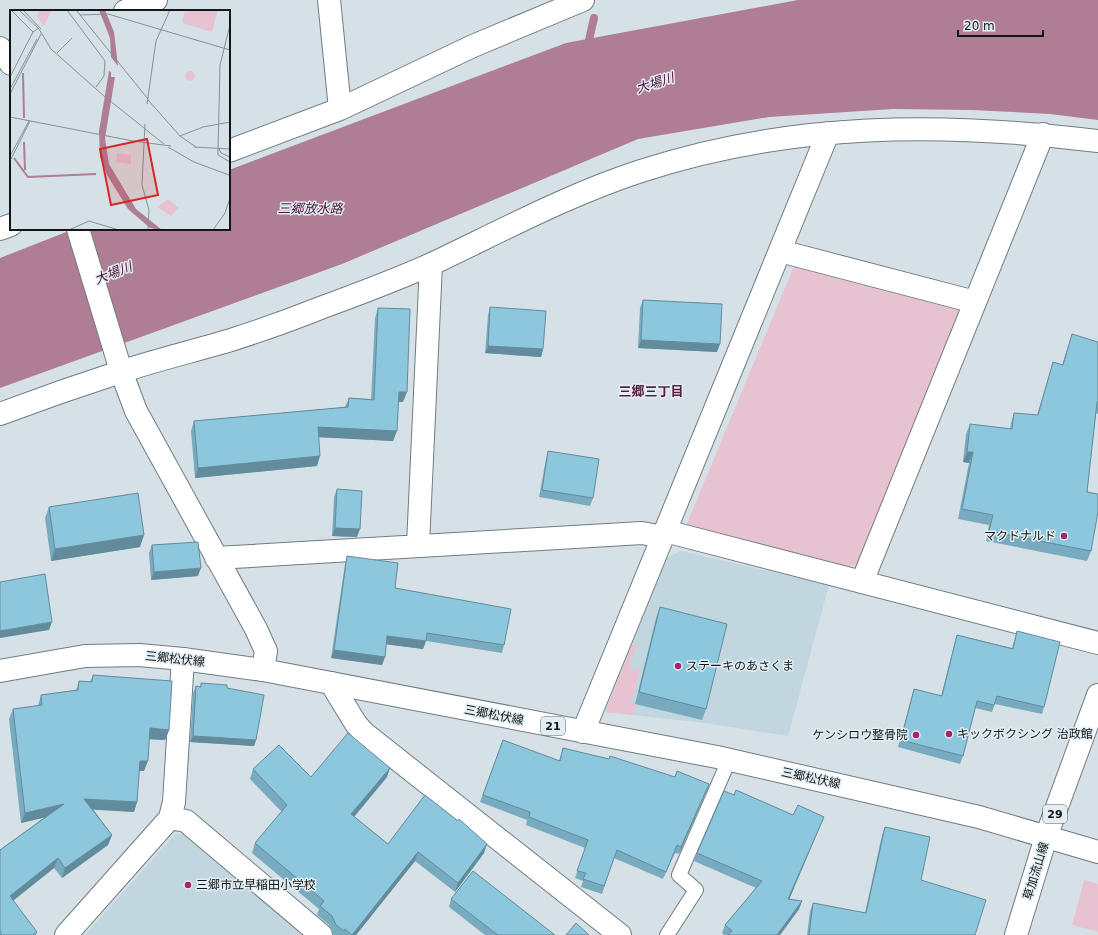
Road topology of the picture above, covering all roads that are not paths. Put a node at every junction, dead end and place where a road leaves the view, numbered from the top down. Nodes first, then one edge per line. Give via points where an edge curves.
1 (156, 0) edge
2 (329, 0) edge
3 (583, 0) edge
4 (128, 10) edge
5 (340, 109) junction
6 (828, 133) junction
7 (1043, 134) junction
8 (1098, 140) edge
9 (230, 151) edge
10 (10, 225) edge
11 (0, 229) edge
12 (78, 230) edge
13 (780, 252) junction
14 (431, 264) junction
15 (975, 302) junction
16 (121, 371) junction
17 (0, 414) edge
18 (664, 534) junction
19 (418, 545) junction
20 (216, 558) junction
21 (862, 582) junction
22 (1098, 643) edge
23 (183, 659) junction
24 (263, 670) junction
25 (0, 671) edge
26 (331, 683) junction
27 (1098, 695) edge
28 (583, 732) junction
29 (729, 760) junction
30 (170, 818) junction
31 (1046, 837) junction
32 (1098, 852) edge
33 (66, 935) edge
34 (321, 935) edge
35 (620, 935) edge
36 (667, 935) edge
37 (1016, 935) edge

1 - 4 street
2 - 5 street
3 - 5 street via 473,46
5 - 9 street
6 - 7 street via 892,129 965,129
6 - 13 street
6 - 14 street via 764,141 696,155 640,171 589,190
7 - 8 street
7 - 15 street
10 - 11 street
12 - 16 street
13 - 15 street
13 - 18 street
14 - 16 street via 233,339
14 - 19 street
15 - 21 street
16 - 17 street
16 - 20 street via 136,411
18 - 19 street
18 - 21 street
18 - 28 street
19 - 20 street
20 - 24 street via 266,651
21 - 22 street
23 - 24 street, 三郷松伏線 / 21
23 - 25 street, 三郷松伏線 / 21 via 139,655 85,656
23 - 30 street via 174,802
24 - 26 street, 三郷松伏線 / 21
26 - 28 street, 三郷松伏線 / 21
26 - 35 street via 364,733
27 - 31 street, 草加流山線 / 29
28 - 29 street, 三郷松伏線 / 21
29 - 31 street, 三郷松伏線 / 21 via 979,817
29 - 36 lane via 679,875 696,890
30 - 33 street
30 - 34 street via 186,821
31 - 32 street, 三郷松伏線 / 21
31 - 37 street, 草加流山線 / 29

